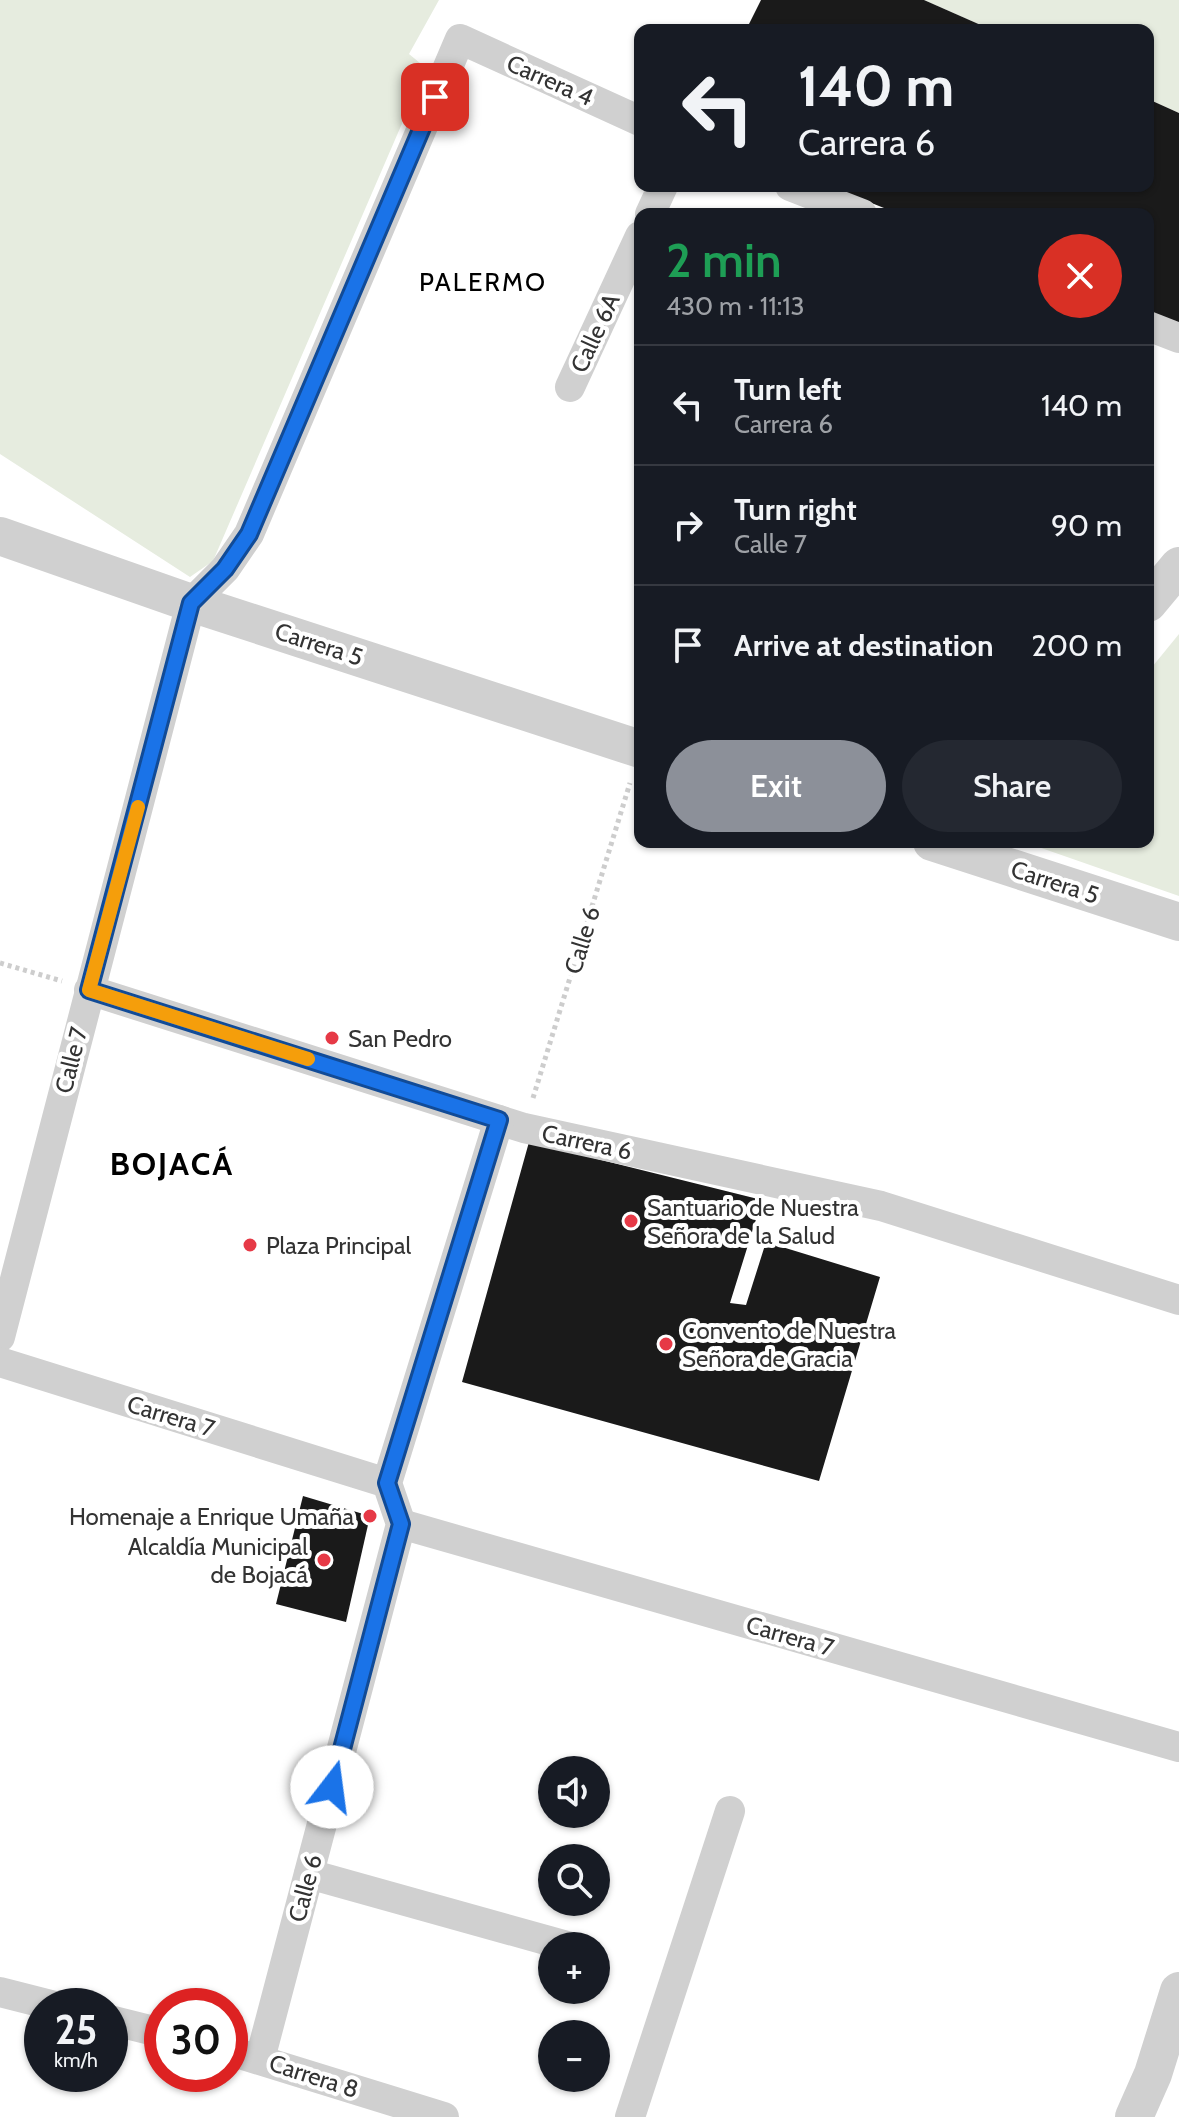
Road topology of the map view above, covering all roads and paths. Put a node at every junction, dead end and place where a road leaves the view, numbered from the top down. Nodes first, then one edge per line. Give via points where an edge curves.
1 (634, 118) edge
2 (805, 192) edge
3 (847, 208) edge
4 (634, 249) edge
5 (1154, 328) edge
6 (1179, 338) edge
7 (570, 387) dead end
8 (0, 536) edge
9 (1179, 566) edge
10 (1154, 596) edge
11 (191, 603) junction
12 (634, 765) edge
13 (634, 768) edge
14 (957, 848) edge
15 (1179, 922) edge
16 (0, 963) edge
17 (89, 990) junction
18 (511, 1124) junction
19 (1179, 1300) edge
20 (0, 1337) edge
21 (0, 1362) edge
22 (387, 1483) junction
23 (401, 1524) junction
24 (1179, 1747) edge
25 (730, 1811) dead end
26 (309, 1874) junction
27 (538, 1938) edge
28 (1179, 1991) edge
29 (0, 1992) edge
30 (24, 1998) edge
31 (248, 2056) edge
32 (260, 2059) junction
33 (1166, 2077) edge
34 (444, 2117) edge
35 (630, 2117) edge
36 (1134, 2117) edge

1 - 11 street, Carrera 4 via 460,39 249,534 225,569
2 - 3 street
4 - 7 street, Calle 6A
5 - 6 street
8 - 11 street, Carrera 5
9 - 10 street
11 - 12 street, Carrera 5
11 - 17 street, Calle 7
13 - 18 path, Calle 6
14 - 15 street, Carrera 5
16 - 17 path
17 - 18 street, Carrera 6
17 - 20 street, Calle 7
18 - 19 street, Carrera 6 via 881,1206
18 - 22 street
21 - 22 street, Carrera 7
22 - 23 street
23 - 24 street, Carrera 7
23 - 26 street, Calle 6
25 - 35 street
26 - 27 street
26 - 32 street, Calle 6
28 - 33 street
29 - 30 street
31 - 32 street, Carrera 8
32 - 34 street, Carrera 8
33 - 36 street

